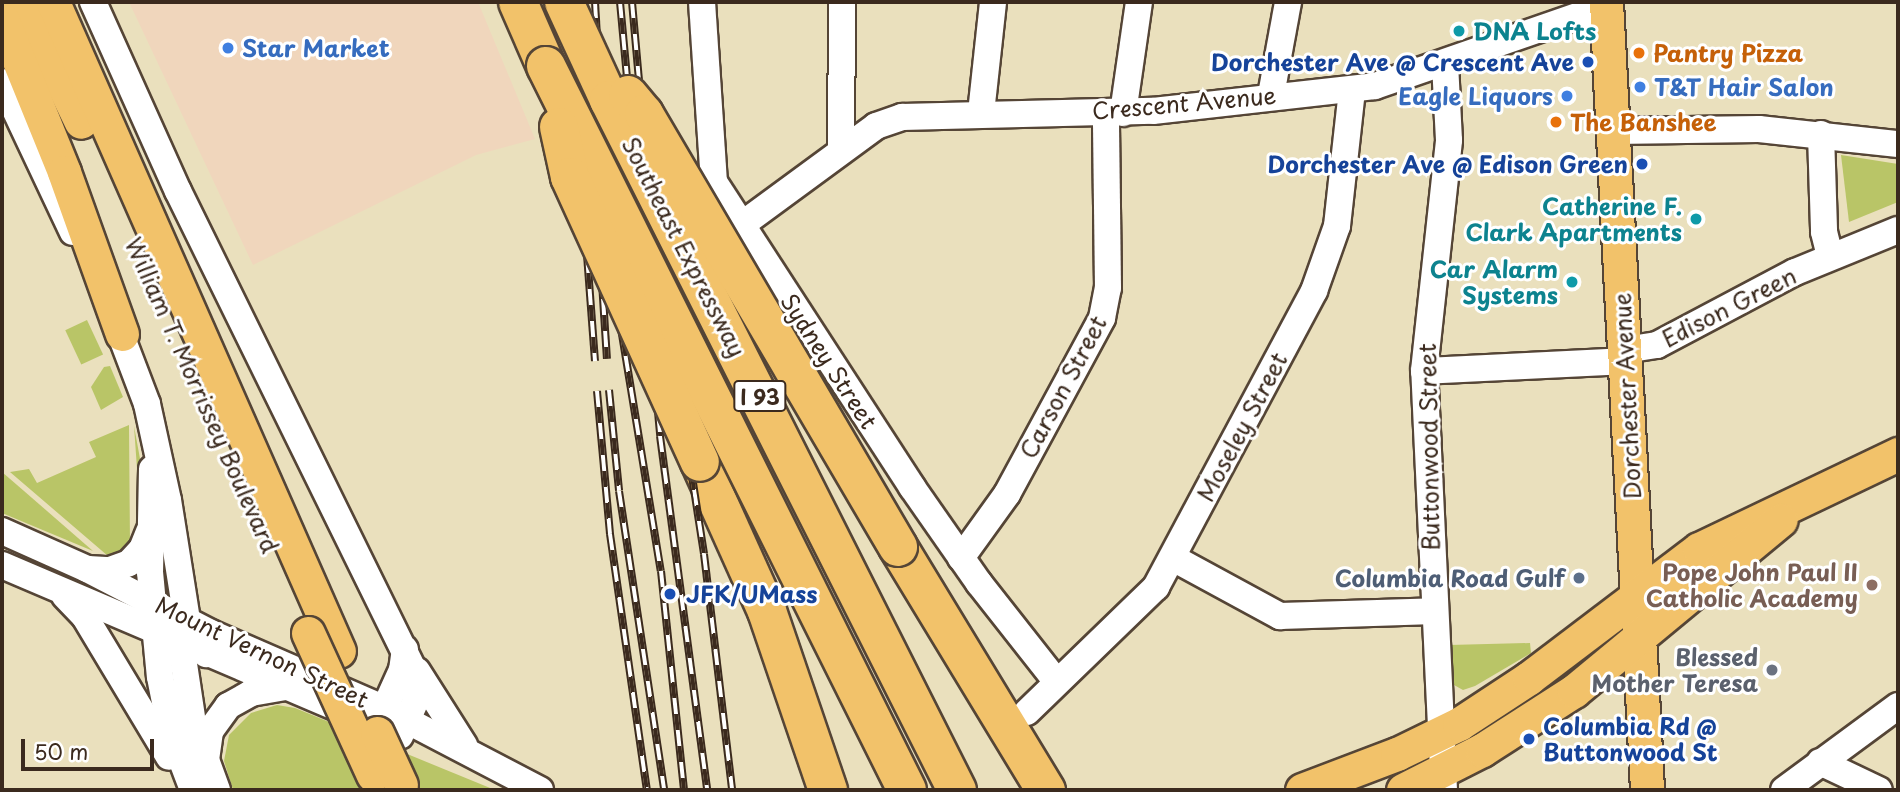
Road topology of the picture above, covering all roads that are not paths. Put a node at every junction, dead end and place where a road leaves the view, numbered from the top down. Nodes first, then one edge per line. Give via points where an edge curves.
1 (23, 2) edge
2 (53, 2) edge
3 (59, 2) edge
4 (93, 2) edge
5 (518, 2) edge
6 (564, 2) edge
7 (702, 2) edge
8 (842, 2) edge
9 (993, 2) edge
10 (1139, 2) edge
11 (1288, 2) edge
12 (1606, 4) edge
13 (2, 19) edge
14 (582, 41) junction
15 (74, 53) junction
16 (1445, 64) junction
17 (546, 66) junction
18 (2, 82) edge
19 (1352, 90) junction
20 (1271, 95) junction
21 (981, 113) junction
22 (1114, 113) junction
23 (1614, 131) junction
24 (1821, 134) junction
25 (1898, 144) edge
26 (841, 150) junction
27 (740, 226) junction
28 (1898, 230) edge
29 (1830, 256) junction
30 (122, 334) junction
31 (1625, 356) junction
32 (1424, 370) junction
33 (153, 432) junction
34 (1898, 454) edge
35 (1798, 505) junction
36 (149, 530) junction
37 (2, 531) edge
38 (961, 558) junction
39 (1173, 558) junction
40 (2, 565) edge
41 (87, 569) junction
42 (46, 583) junction
43 (1637, 594) junction
44 (152, 602) junction
45 (1435, 611) junction
46 (155, 632) junction
47 (1639, 635) junction
48 (191, 640) junction
49 (405, 649) junction
50 (1057, 681) junction
51 (1582, 684) junction
52 (285, 687) junction
53 (1642, 695) junction
54 (1898, 706) edge
55 (1027, 712) dead end
56 (392, 723) junction
57 (1441, 734) junction
58 (473, 753) junction
59 (1820, 762) junction
60 (207, 765) junction
61 (1443, 781) edge
62 (390, 785) edge
63 (529, 785) edge
64 (191, 790) edge
65 (216, 790) edge
66 (828, 790) edge
67 (907, 790) edge
68 (957, 790) edge
69 (1046, 790) edge
70 (1302, 790) edge
71 (1404, 790) edge
72 (1647, 790) edge
73 (1784, 790) edge
74 (1879, 790) edge

1 - 62 main road, William T. Morrissey Boulevard, bridge via 93,148 308,633
2 - 15 main road, William T. Morrissey Boulevard
3 - 15 main road
4 - 49 street via 178,191
5 - 17 highway, Southeast Expressway / I 93
6 - 14 highway, Southeast Expressway / I 93, bridge
7 - 27 street, Sydney Street via 714,182
8 - 26 street
9 - 21 street
10 - 22 street, Carson Street
11 - 20 street
12 - 16 street, Crescent Avenue
12 - 23 main road, Dorchester Avenue
13 - 30 main road
14 - 68 highway, Southeast Expressway / I 93, bridge
14 - 69 highway, bridge via 644,114
15 - 62 main road, William T. Morrissey Boulevard, bridge via 339,651
16 - 19 street, Crescent Avenue via 1396,82
16 - 32 street, Buttonwood Street via 1449,140
17 - 66 highway, bridge via 569,177 742,550
17 - 67 highway, Southeast Expressway / I 93, bridge
18 - 30 street
19 - 20 street, Crescent Avenue
19 - 39 street, Moseley Street via 1337,226 1324,270
20 - 22 street, Crescent Avenue
21 - 22 street, Crescent Avenue
21 - 26 street, Crescent Avenue via 902,117 876,126
22 - 38 street, Carson Street via 1108,288 1102,318 1007,494
23 - 24 street
23 - 31 main road, Dorchester Avenue
24 - 25 street
24 - 29 street via 1824,232
26 - 27 street, Crescent Avenue
27 - 38 street, Sydney Street
28 - 29 street, Edison Green
29 - 31 street, Edison Green via 1666,341
30 - 33 street
31 - 32 street, Edison Green
31 - 43 main road, Dorchester Avenue
32 - 45 street, Buttonwood Street
33 - 36 street
33 - 48 street
34 - 35 main road
35 - 43 main road via 1716,540
35 - 47 main road via 1705,586
36 - 41 street via 142,550 130,563 110,570
36 - 44 street
37 - 41 street, Mount Vernon Street
38 - 50 street, Sydney Street
39 - 45 street via 1280,616
39 - 50 street, Moseley Street via 1150,594
40 - 42 street, Mount Vernon Street
41 - 44 street, Mount Vernon Street
42 - 46 street, Mount Vernon Street
42 - 64 street via 85,617
43 - 47 main road, Dorchester Avenue
43 - 57 main road via 1521,684
44 - 46 street
44 - 48 street, Mount Vernon Street
45 - 57 street, Buttonwood Street
46 - 48 street, Mount Vernon Street
46 - 64 street via 169,723
47 - 51 main road
47 - 53 main road, Dorchester Avenue
48 - 52 street, Mount Vernon Street
48 - 56 street, Mount Vernon Street
48 - 60 street via 193,724
49 - 56 street
49 - 58 street via 449,726
50 - 55 street, Moseley Street
51 - 53 main road
51 - 61 main road
52 - 56 street, Mount Vernon Street
52 - 60 street via 245,695 224,710 208,737
53 - 72 main road, Dorchester Avenue
54 - 59 street
56 - 58 street, Mount Vernon Street
56 - 63 street, Mount Vernon Street via 472,768
57 - 61 street, Buttonwood Street
57 - 70 main road
58 - 63 street, Mount Vernon Street
59 - 73 street
59 - 74 street
60 - 65 street
61 - 71 main road

